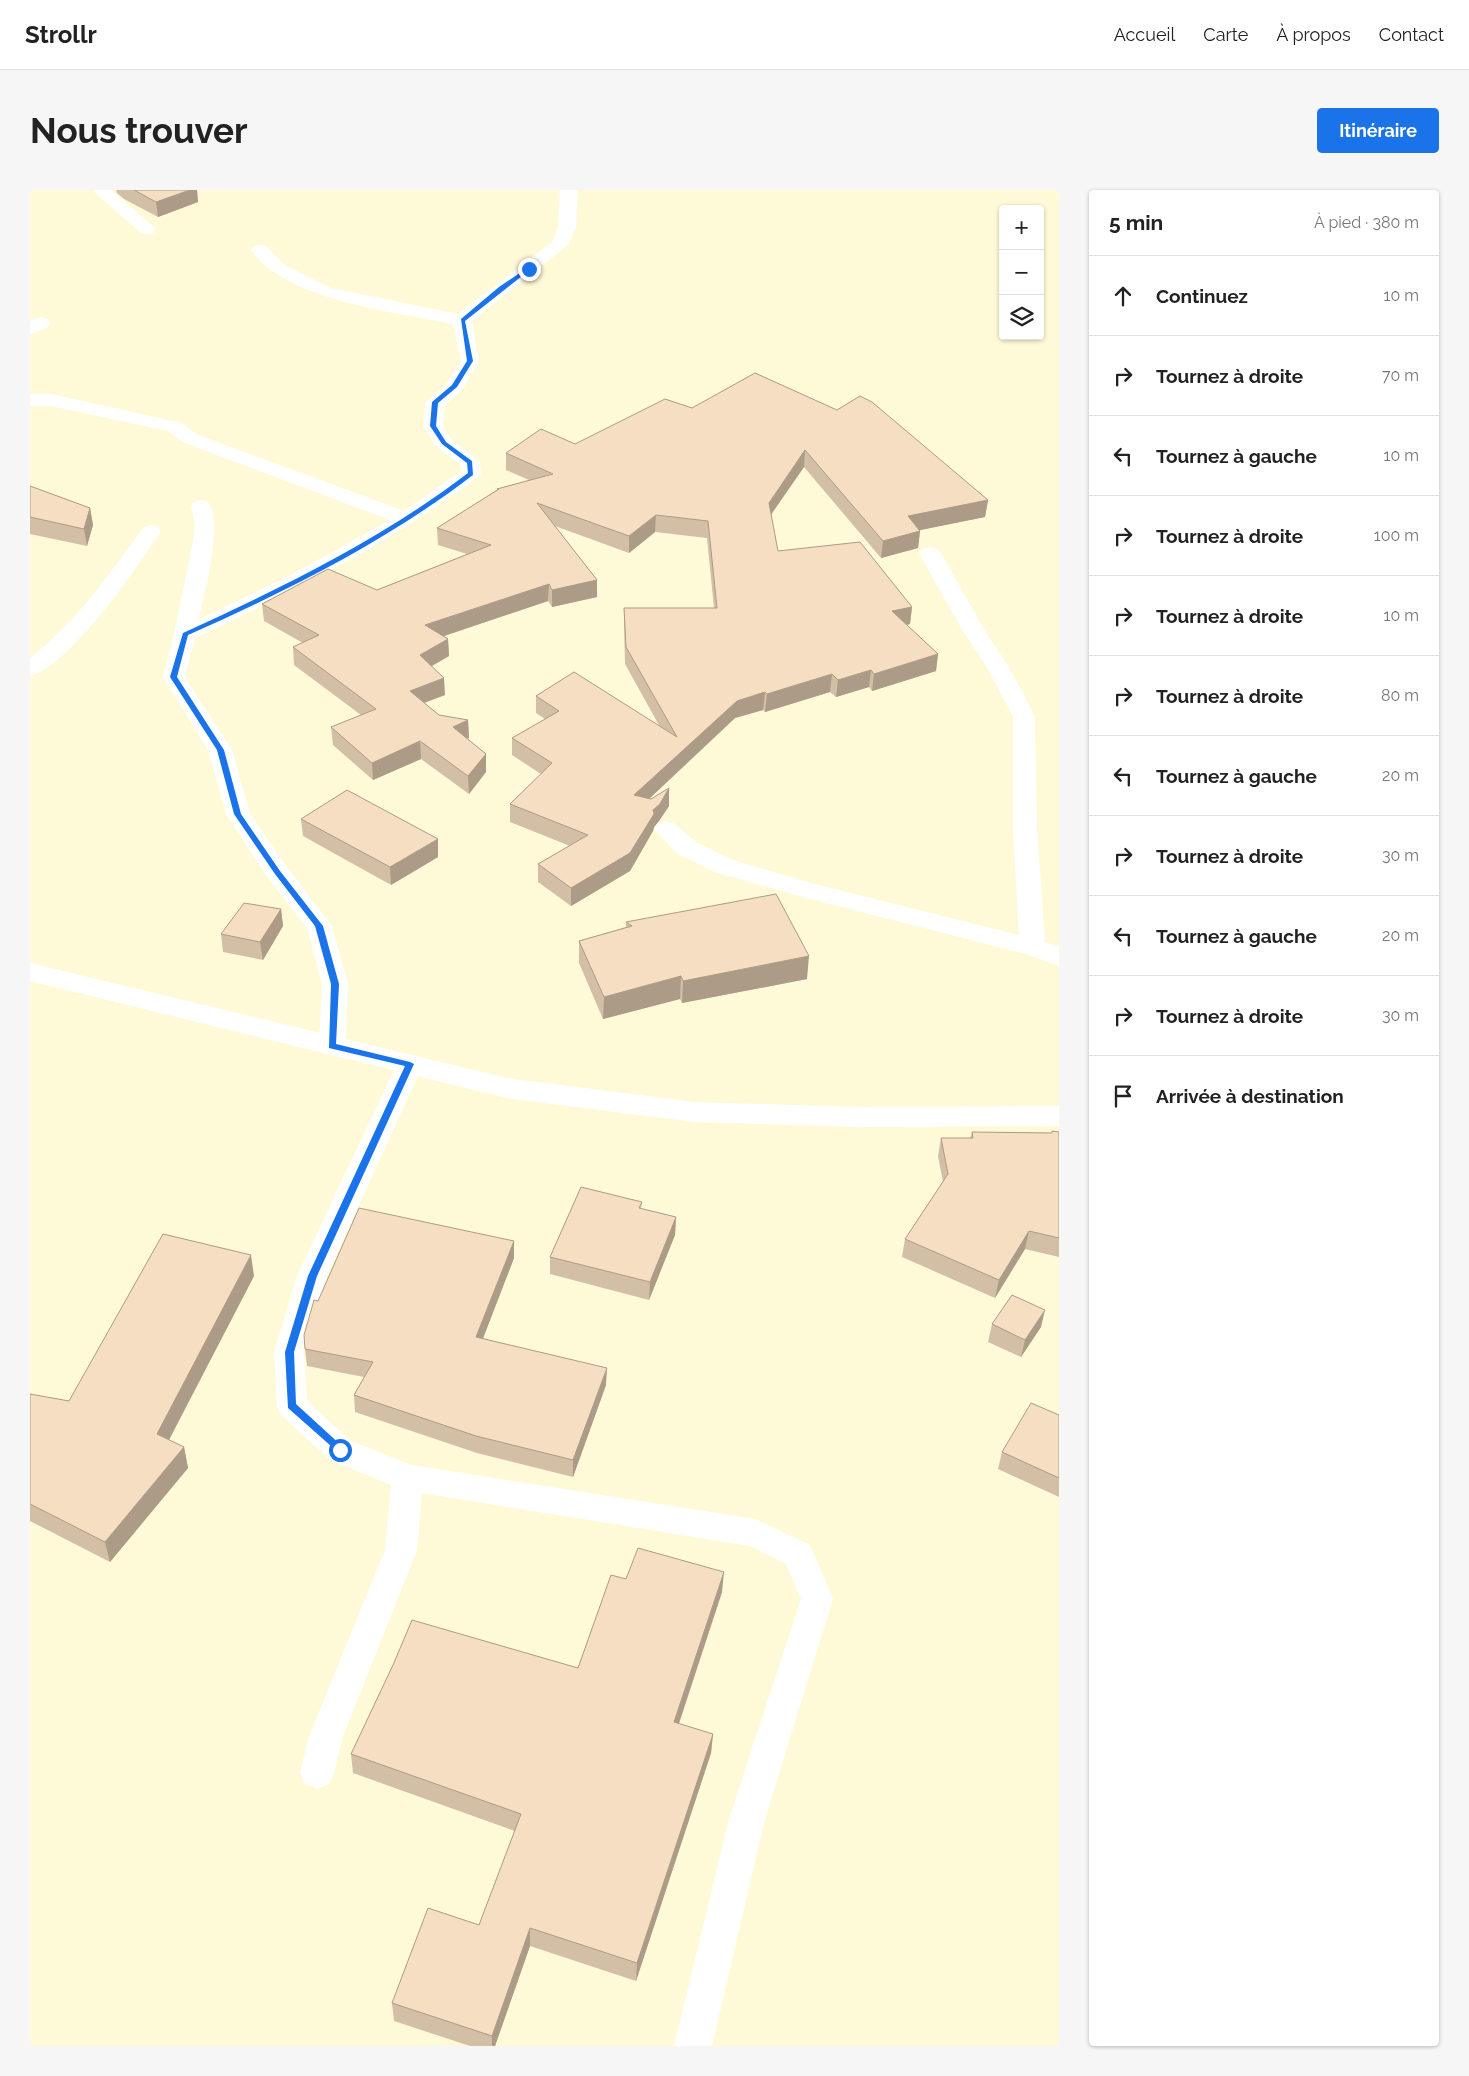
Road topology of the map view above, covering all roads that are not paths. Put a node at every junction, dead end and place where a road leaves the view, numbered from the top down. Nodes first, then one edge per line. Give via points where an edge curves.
1 (101, 190) edge
2 (569, 190) edge
3 (147, 229) dead end
4 (260, 250) dead end
5 (462, 320) junction
6 (30, 400) edge
7 (201, 506) dead end
8 (405, 518) junction
9 (151, 531) dead end
10 (930, 553) dead end
11 (185, 634) junction
12 (30, 668) edge
13 (666, 829) dead end
14 (1033, 947) junction
15 (1059, 957) edge
16 (30, 972) edge
17 (332, 1046) junction
18 (410, 1064) junction
19 (1059, 1116) edge
20 (408, 1478) junction
21 (317, 1773) dead end
22 (693, 2046) edge

1 - 3 street
2 - 5 street via 567,228 560,245
4 - 5 street via 279,269 326,292
5 - 8 street via 470,361 454,386 435,402 433,426 444,443 470,462 471,474
6 - 8 street via 51,400 175,427 189,438
7 - 11 street via 205,524 203,541
8 - 11 street via 262,600
9 - 12 street via 94,610 56,649
10 - 14 street via 1024,716 1025,829
11 - 17 street via 174,677 220,750 238,814 319,926 335,984
13 - 14 street via 686,848 724,866
14 - 15 street
16 - 17 street
17 - 18 street
18 - 19 street via 507,1088 694,1112 857,1117
18 - 20 street via 312,1276 289,1352 292,1406 340,1450
20 - 21 street via 401,1550 325,1739
20 - 22 street via 755,1533 799,1555 817,1600 747,1819

